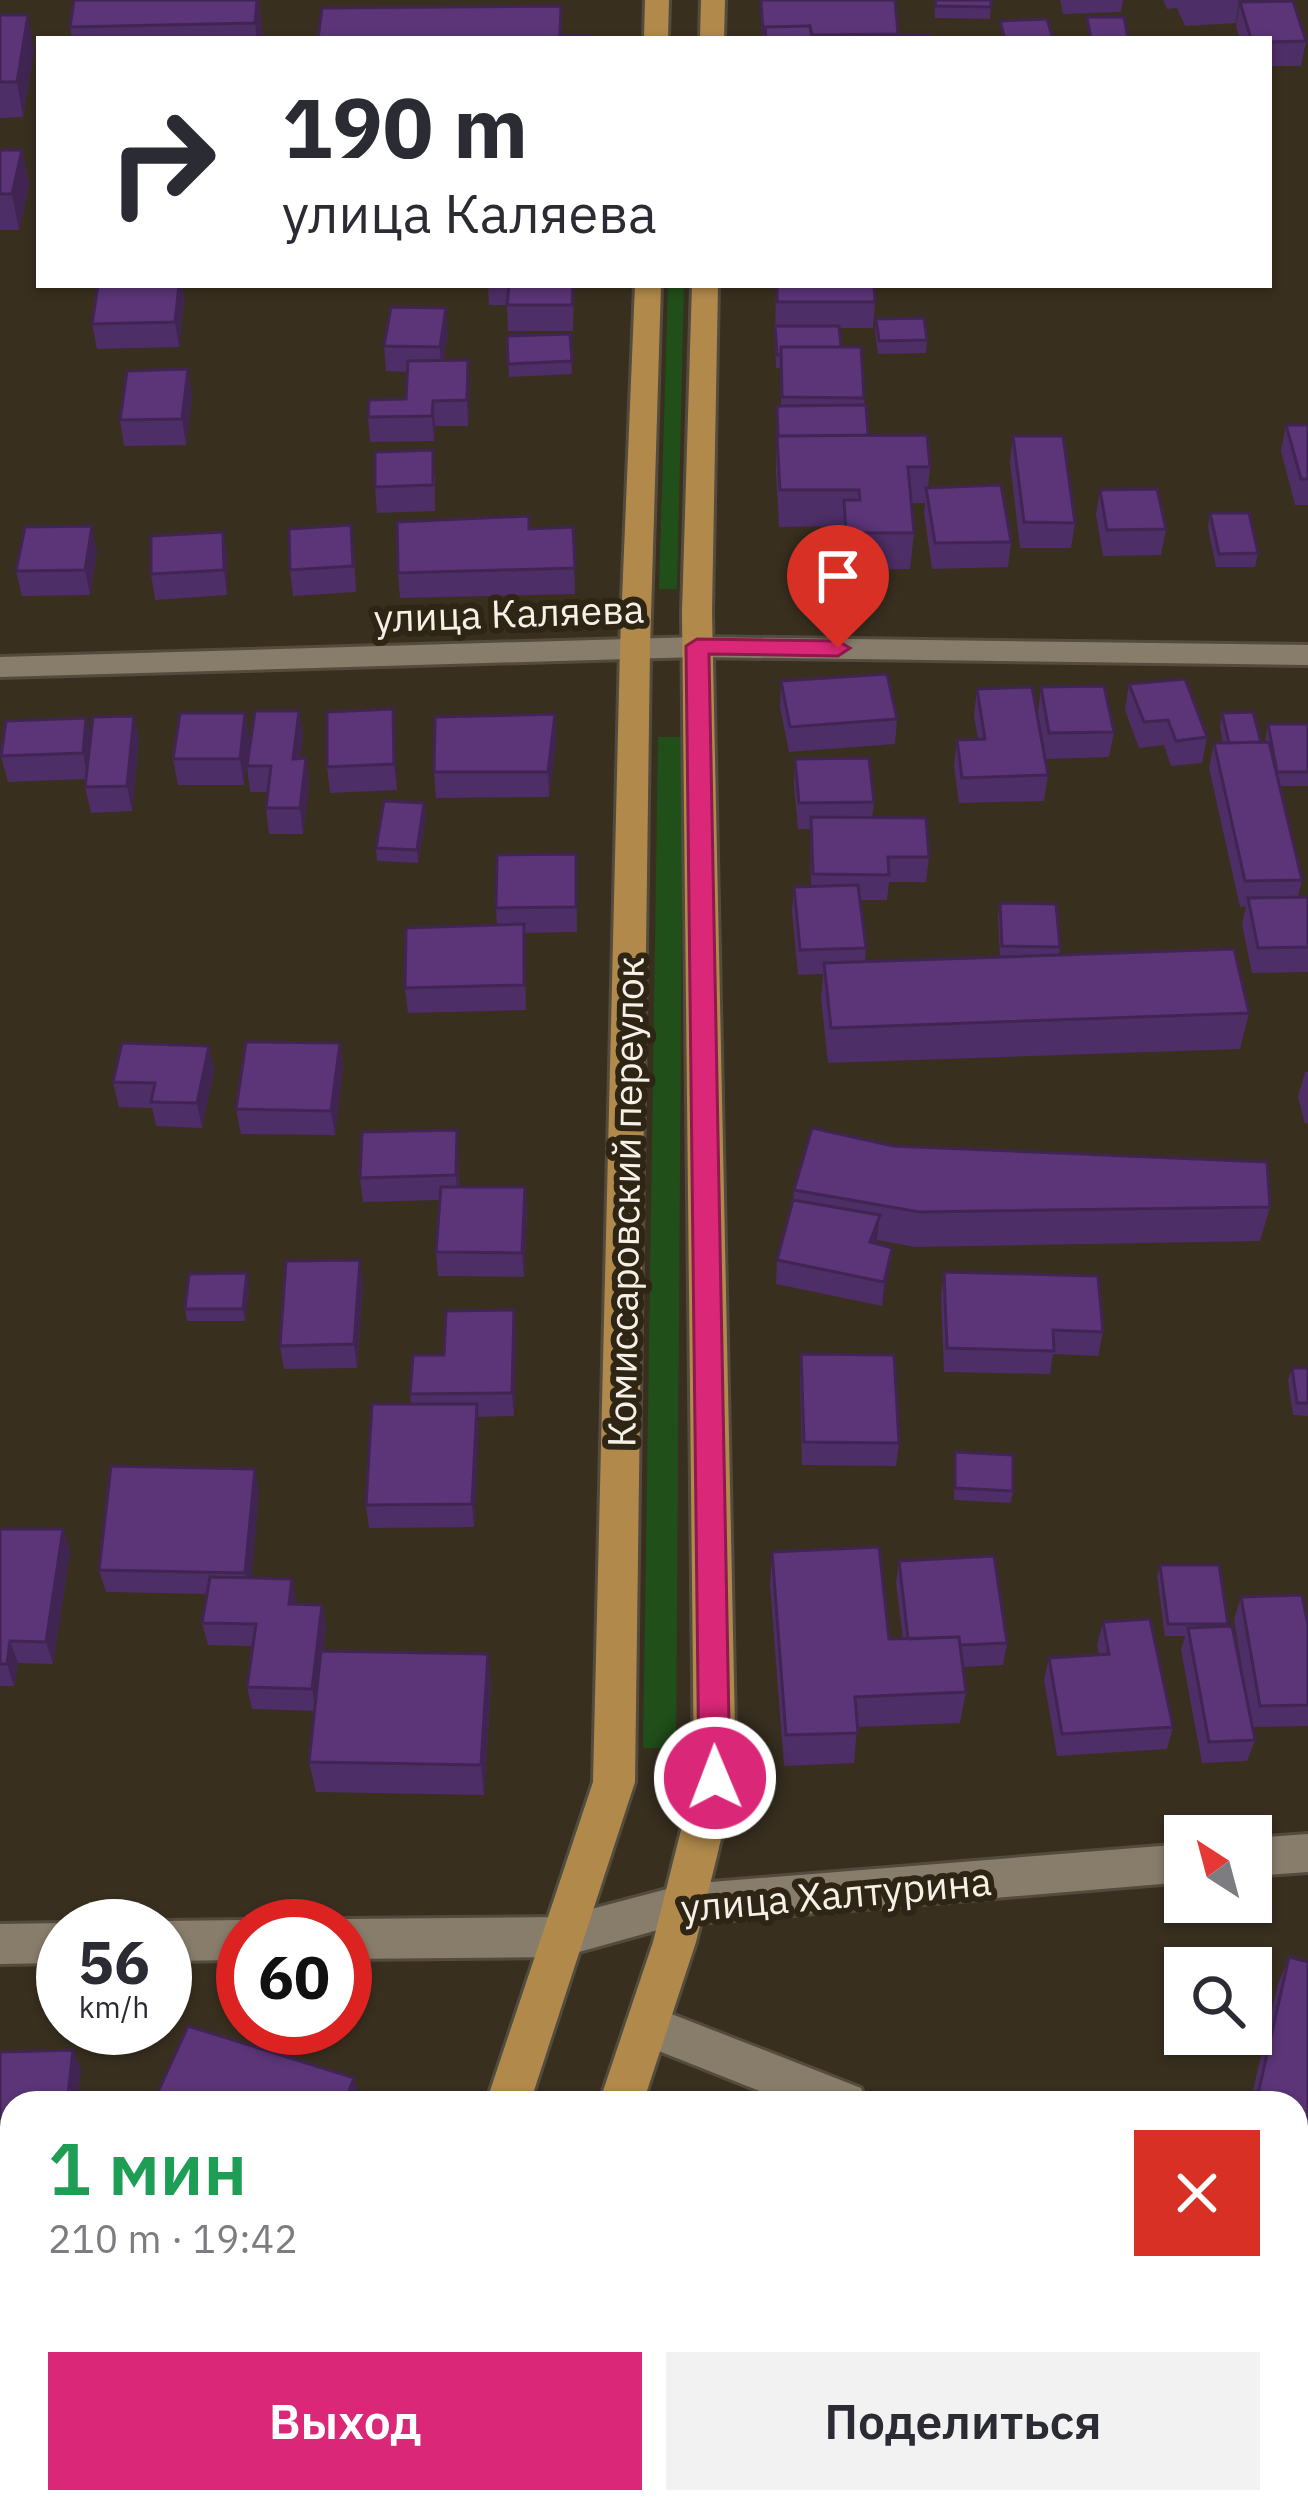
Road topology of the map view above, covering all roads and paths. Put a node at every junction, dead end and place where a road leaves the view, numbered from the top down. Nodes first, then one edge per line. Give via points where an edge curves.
1 (657, 0) edge
2 (713, 0) edge
3 (656, 36) edge
4 (712, 36) edge
5 (648, 288) edge
6 (705, 288) edge
7 (697, 646) junction
8 (635, 648) junction
9 (1308, 655) edge
10 (0, 667) edge
11 (1308, 1852) edge
12 (1272, 1855) edge
13 (1164, 1865) edge
14 (686, 1904) junction
15 (561, 1937) junction
16 (372, 1939) edge
17 (36, 1943) edge
18 (0, 1944) edge
19 (651, 2027) junction
20 (513, 2091) edge
21 (626, 2091) edge
22 (814, 2091) edge

1 - 3 main road
2 - 4 main road
5 - 8 main road, Комиссаровский переулок
6 - 7 main road, Комиссаровский переулок
7 - 8 street, улица Каляева
7 - 9 street, улица Каляева
7 - 14 main road, Комиссаровский переулок via 715,1778
8 - 10 street, улица Каляева
8 - 15 main road, Комиссаровский переулок via 614,1782
11 - 12 street
13 - 14 street, улица Халтурина
14 - 15 street, улица Халтурина
14 - 19 main road, Комиссаровский переулок
15 - 16 street, улица Халтурина
15 - 20 main road, Комиссаровский переулок
17 - 18 street
19 - 21 main road, Комиссаровский переулок
19 - 22 street

